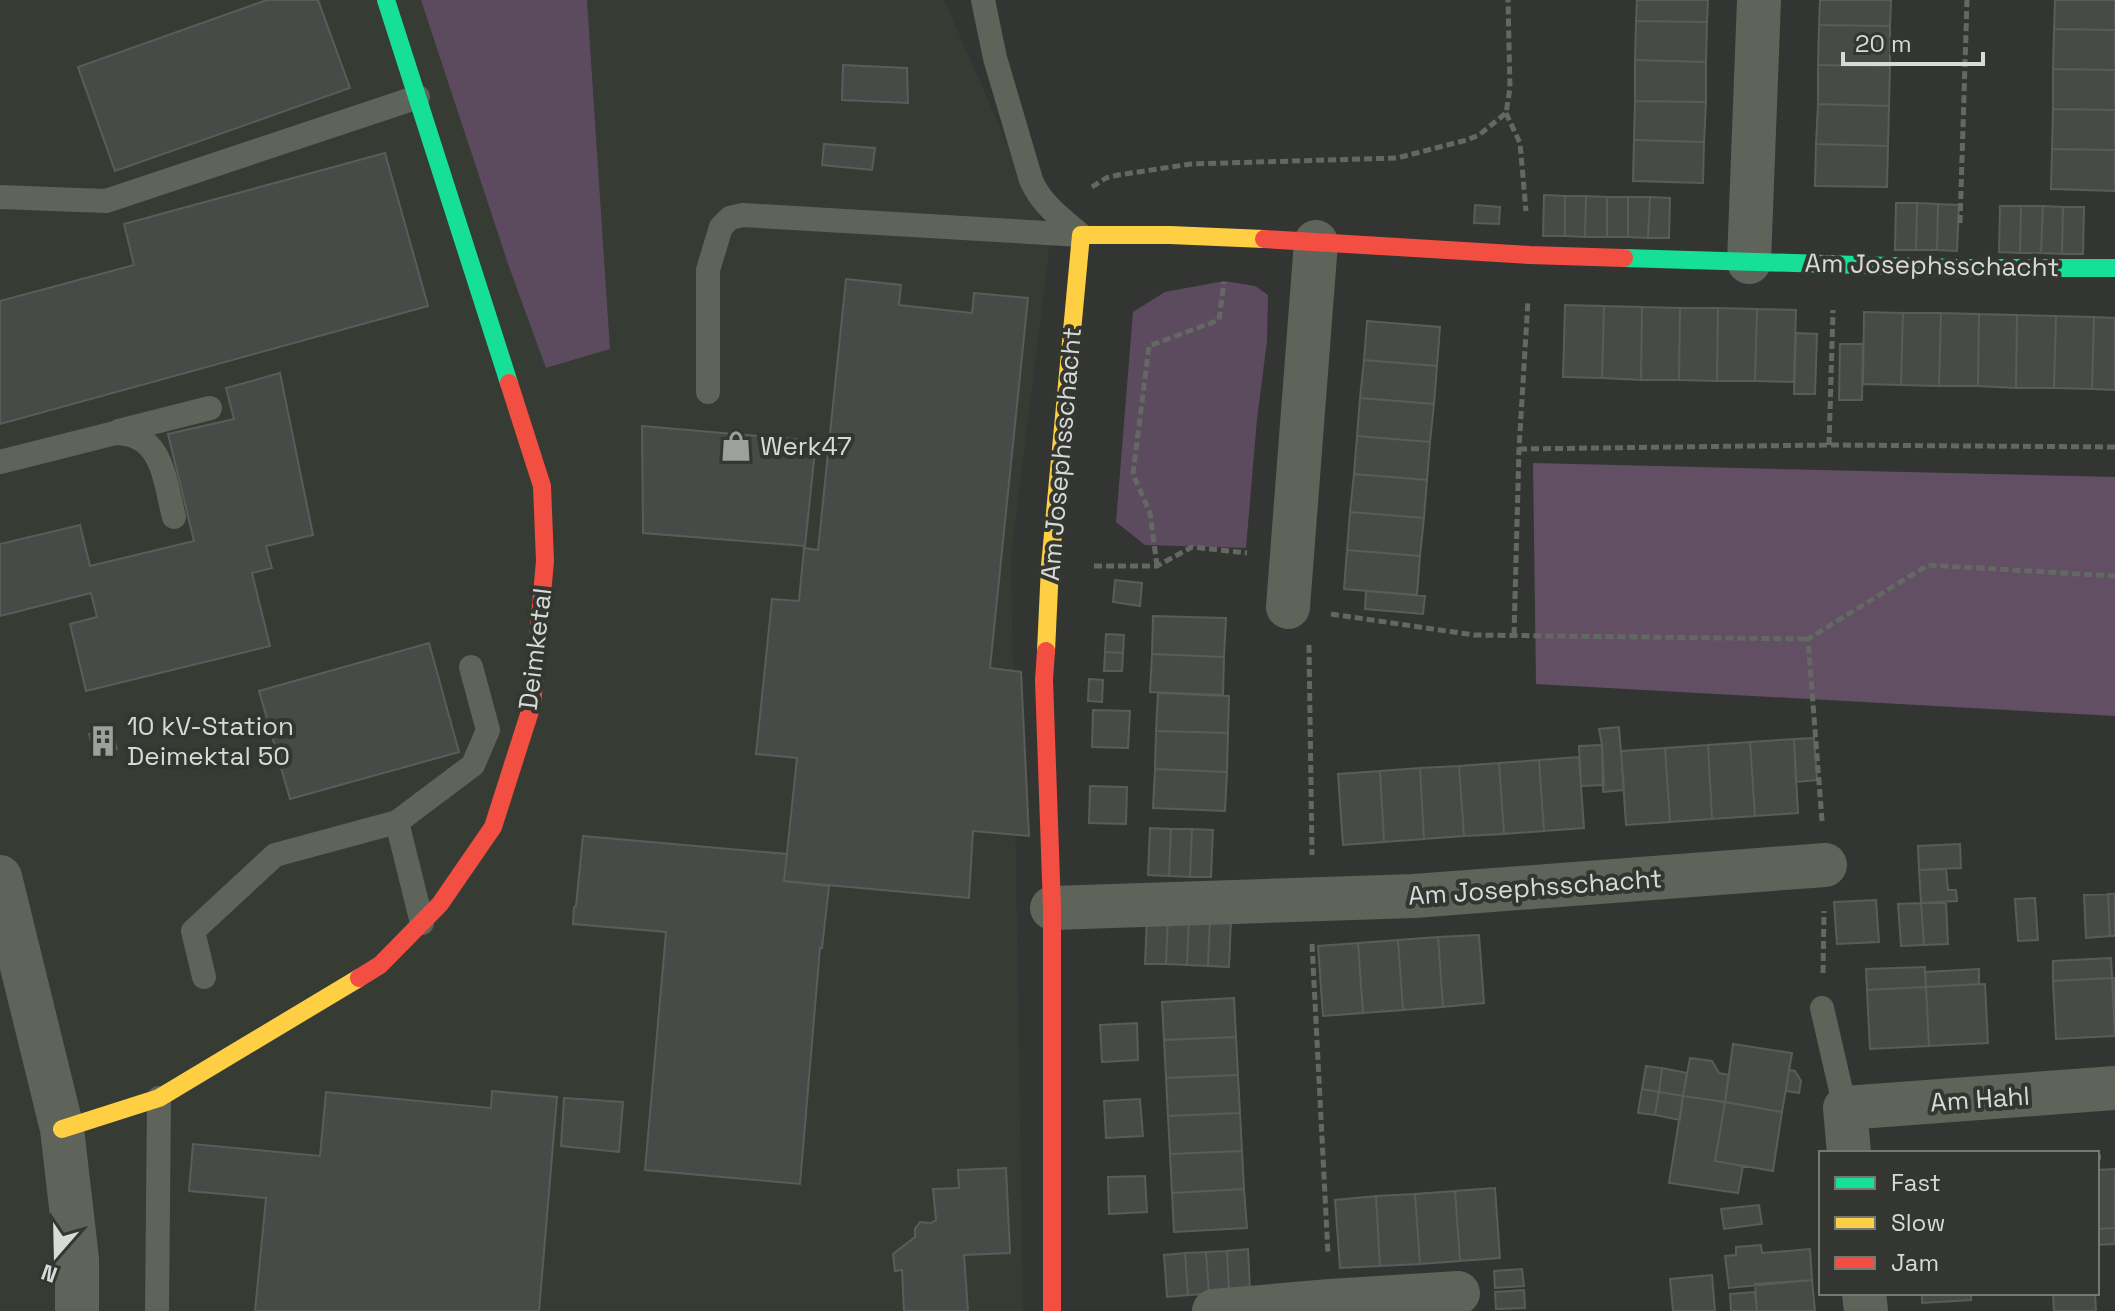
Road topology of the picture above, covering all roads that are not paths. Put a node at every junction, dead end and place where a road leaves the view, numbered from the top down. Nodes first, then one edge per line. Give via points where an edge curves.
1 (386, 0) edge
2 (983, 0) edge
3 (1759, 0) edge
4 (418, 97) junction
5 (0, 197) edge
6 (1081, 235) junction
7 (1316, 242) junction
8 (1749, 262) junction
9 (2115, 268) edge
10 (708, 392) dead end
11 (210, 408) dead end
12 (115, 433) junction
13 (0, 462) edge
14 (174, 517) dead end
15 (1298, 609) road end
16 (471, 667) dead end
17 (397, 822) junction
18 (1825, 865) road end
19 (0, 877) edge
20 (1052, 908) junction
21 (422, 923) junction
22 (204, 977) dead end
23 (1822, 1008) road end
24 (2115, 1088) edge
25 (159, 1098) junction
26 (1845, 1108) junction
27 (62, 1129) junction
28 (1849, 1151) edge
29 (1458, 1293) dead end
30 (77, 1311) edge
31 (157, 1311) edge
32 (1052, 1311) edge
33 (1214, 1311) edge

1 - 4 street, Deimketal
2 - 6 lane via 1037,195
3 - 8 street
4 - 5 lane via 106,201
4 - 21 street, Deimketal via 542,486 545,561 532,705 493,827
6 - 7 street, Am Josephsschacht
6 - 10 lane via 730,218 721,227 708,270
6 - 20 street, Am Josephsschacht via 1044,680
7 - 8 street, Am Josephsschacht
7 - 15 street via 1292,551
8 - 9 street, Am Josephsschacht
11 - 12 lane
12 - 13 lane
12 - 14 lane via 130,433 156,451
16 - 17 lane via 488,730 473,765
17 - 21 lane
17 - 22 lane via 275,855 193,931
18 - 20 street, Am Josephsschacht via 1464,893
19 - 27 street
20 - 32 street, Am Josephsschacht
21 - 25 street, Deimketal via 380,965
23 - 26 lane
24 - 26 street, Am Hahl
25 - 27 street, Deimketal
25 - 31 lane
26 - 28 street
27 - 30 street via 77,1259
29 - 33 street

